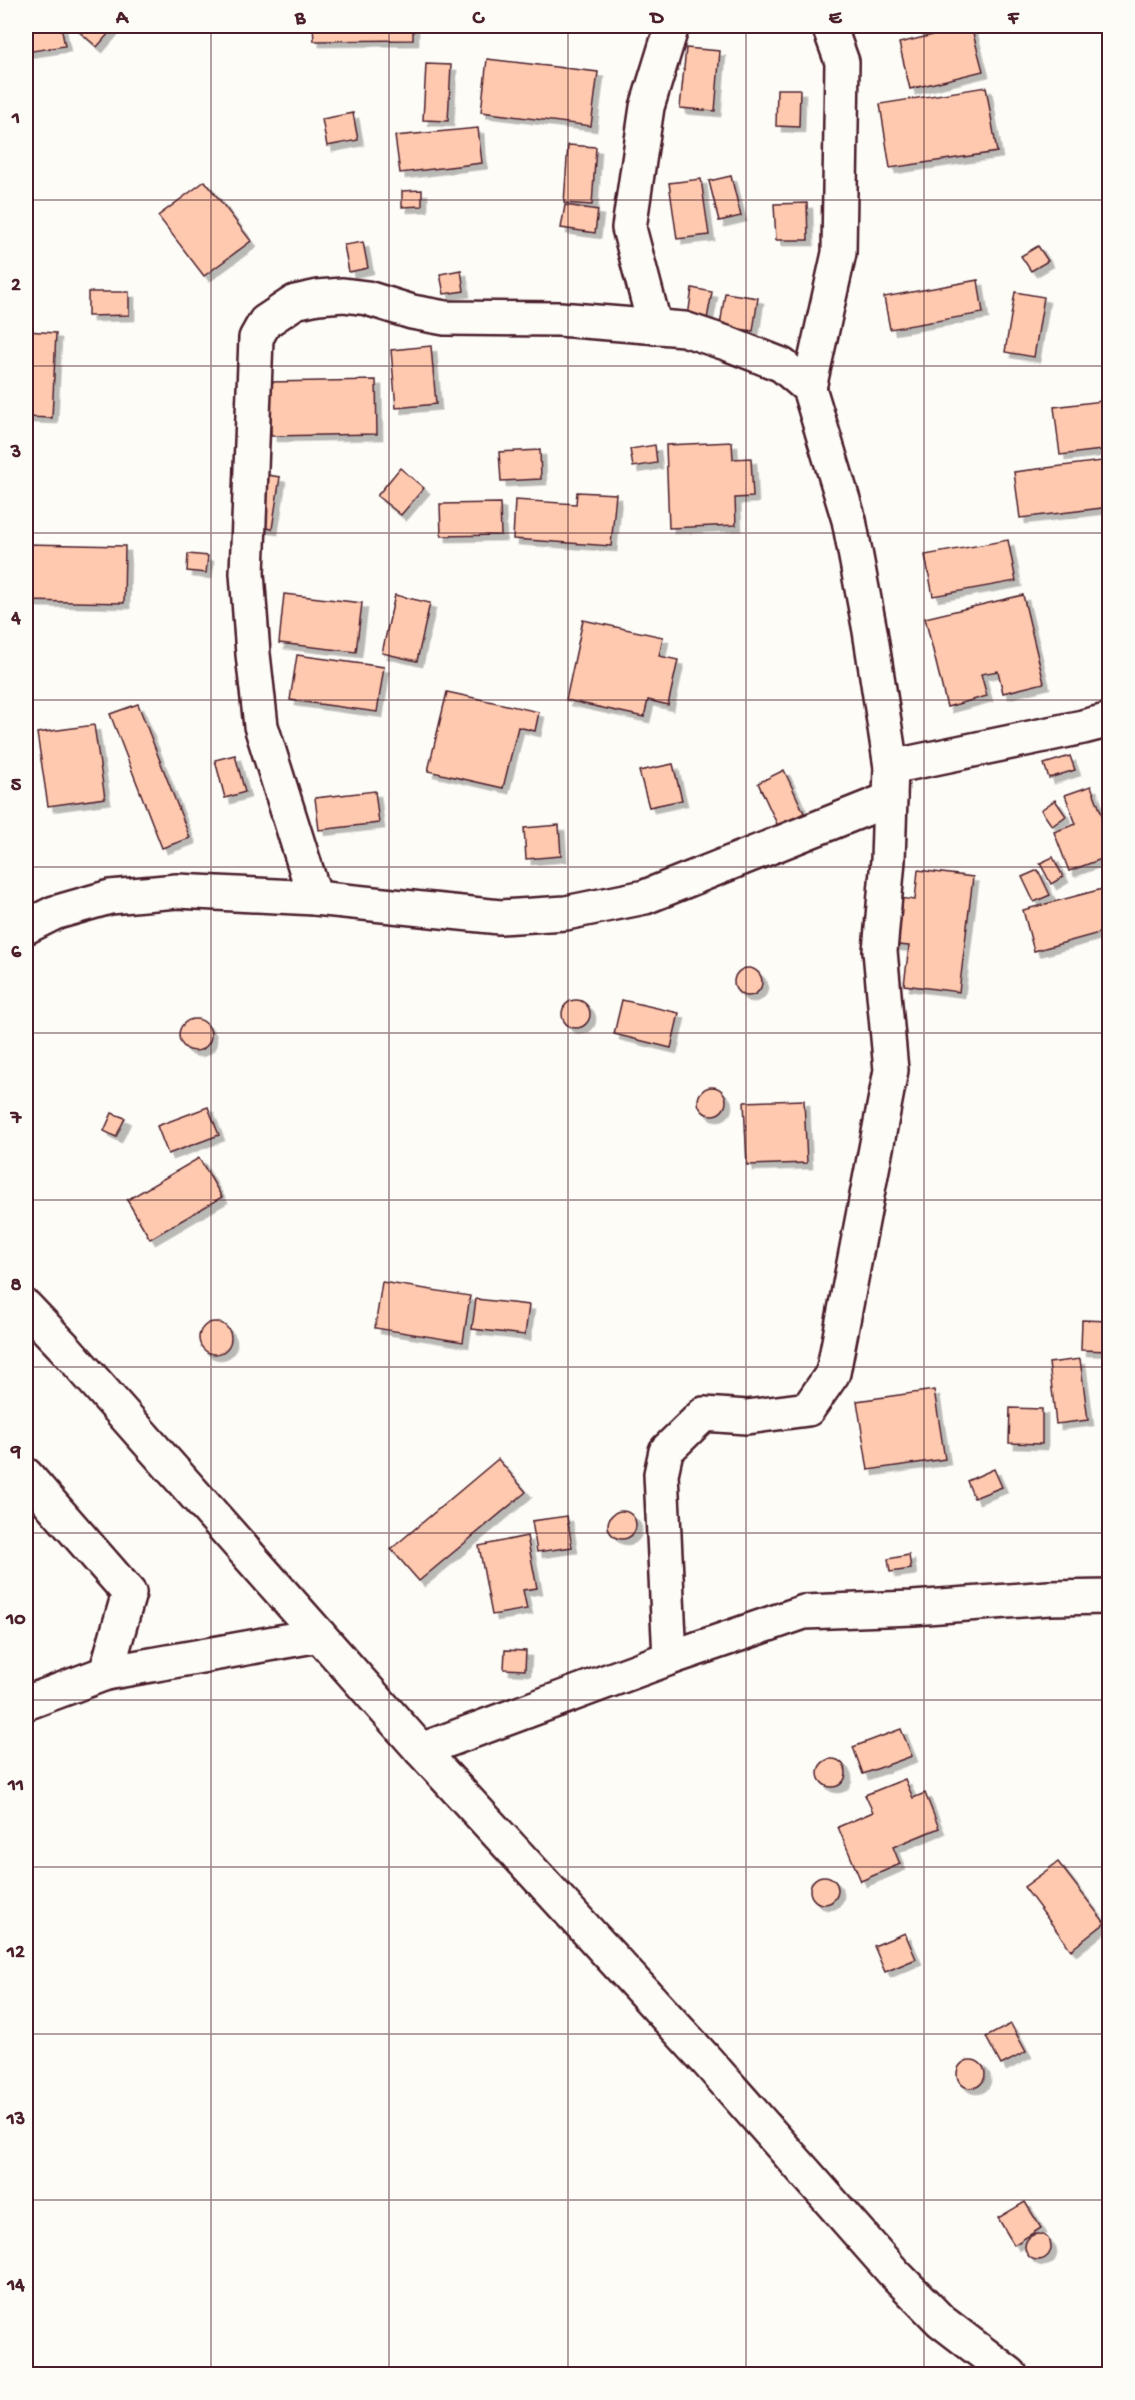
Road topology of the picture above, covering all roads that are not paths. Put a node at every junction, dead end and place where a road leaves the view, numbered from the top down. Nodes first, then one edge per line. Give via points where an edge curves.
1 (672, 26) edge
2 (829, 26) edge
3 (655, 327) junction
4 (809, 388) junction
5 (1110, 720) edge
6 (891, 767) junction
7 (890, 799) junction
8 (315, 898) junction
9 (26, 927) edge
10 (26, 1307) edge
11 (26, 1475) edge
12 (1110, 1597) edge
13 (319, 1635) junction
14 (670, 1658) junction
15 (106, 1672) junction
16 (26, 1703) edge
17 (421, 1750) junction
18 (1010, 2374) edge

1 - 3 street via 647,107 629,228
2 - 4 street via 842,62 839,253
3 - 4 street via 684,329 735,346 782,365
3 - 8 street via 559,319 445,318 343,295 295,302 265,322 256,338 249,497 247,573 253,654 261,726
4 - 6 street via 849,520
5 - 6 street
6 - 7 street
7 - 8 street via 645,897 566,913 500,917
7 - 14 street via 880,951 891,1070 832,1373 808,1409 747,1417 704,1414 666,1451 661,1474
8 - 9 street via 177,891 110,897 54,913
10 - 13 street
11 - 15 street via 129,1593
12 - 14 street via 804,1612
13 - 15 street
13 - 17 street
14 - 17 street
15 - 16 street
17 - 18 street via 707,2061 893,2272 941,2321

